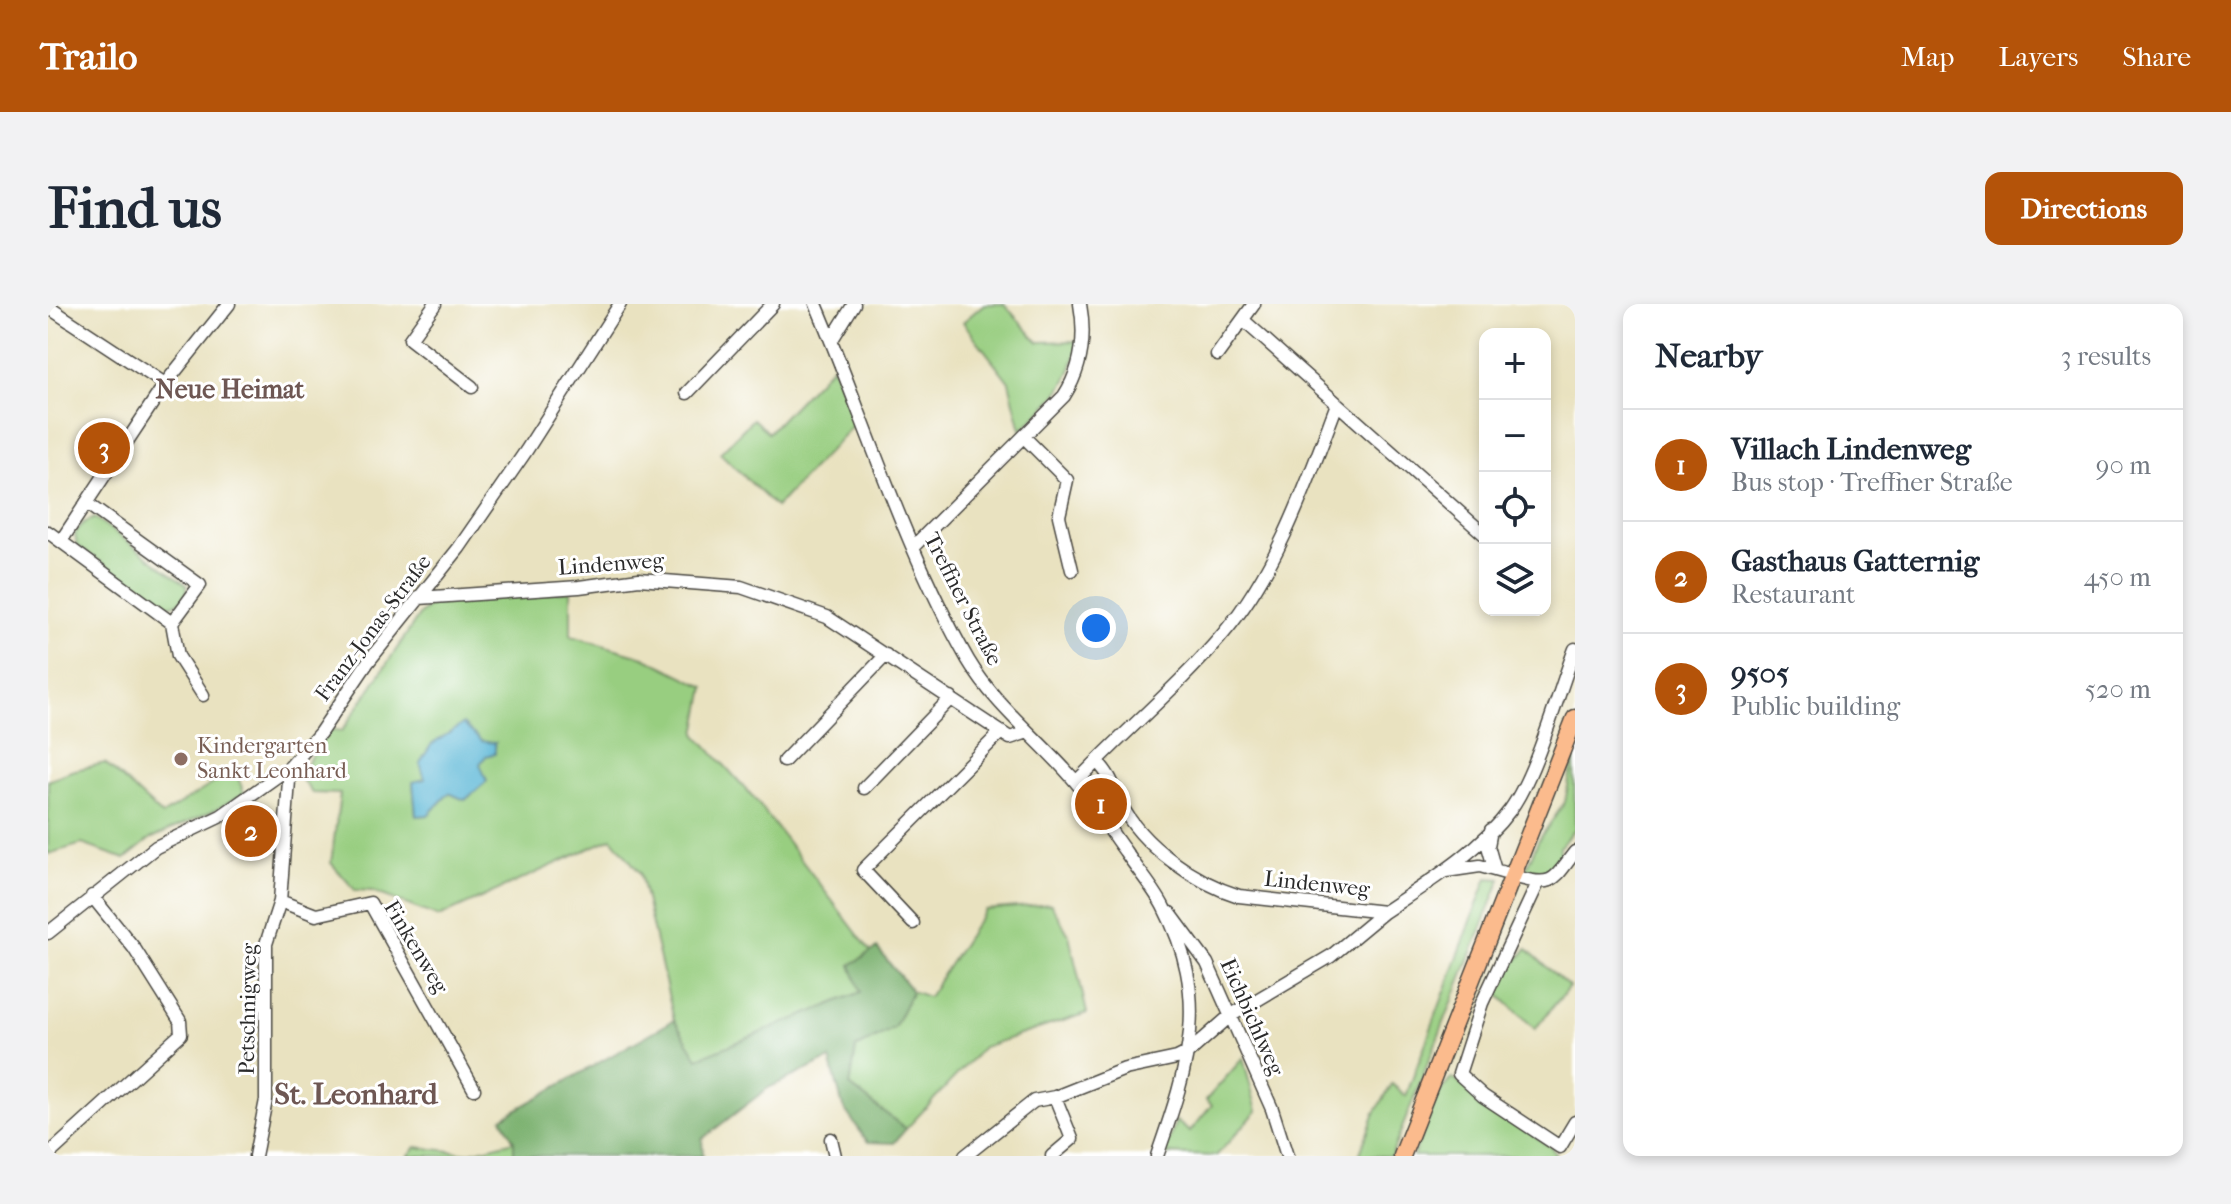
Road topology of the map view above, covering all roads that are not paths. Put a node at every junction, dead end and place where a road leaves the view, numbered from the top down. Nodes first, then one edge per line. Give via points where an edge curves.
1 (229, 304) edge
2 (435, 304) edge
3 (620, 304) edge
4 (773, 304) edge
5 (816, 304) edge
6 (854, 304) edge
7 (1080, 304) edge
8 (1254, 304) edge
9 (48, 307) edge
10 (1243, 320) junction
11 (831, 341) junction
12 (1217, 355) dead end
13 (165, 384) junction
14 (472, 387) dead end
15 (687, 393) dead end
16 (1337, 404) junction
17 (1025, 438) junction
18 (86, 503) junction
19 (1479, 530) edge
20 (48, 532) edge
21 (61, 541) junction
22 (913, 547) junction
23 (1072, 570) dead end
24 (419, 598) junction
25 (172, 623) junction
26 (1575, 649) edge
27 (886, 655) junction
28 (203, 695) dead end
29 (951, 698) junction
30 (1575, 718) edge
31 (1001, 732) junction
32 (1028, 732) junction
33 (784, 761) dead end
34 (1097, 761) junction
35 (290, 767) junction
36 (1076, 782) junction
37 (864, 788) dead end
38 (1491, 830) junction
39 (1575, 852) edge
40 (1443, 871) junction
41 (1520, 878) dead end
42 (1538, 883) junction
43 (92, 896) junction
44 (280, 901) junction
45 (1162, 905) junction
46 (1384, 912) junction
47 (913, 923) dead end
48 (48, 933) edge
49 (1230, 1016) junction
50 (1189, 1052) junction
51 (474, 1089) dead end
52 (1055, 1097) junction
53 (1575, 1122) edge
54 (831, 1139) dead end
55 (48, 1155) edge
56 (255, 1156) edge
57 (835, 1156) edge
58 (965, 1156) edge
59 (1052, 1156) edge
60 (1157, 1156) edge
61 (1287, 1156) edge
62 (1402, 1156) edge

1 - 13 street
2 - 14 street via 410,339
3 - 24 street, Franz-Jonas-Straße via 526,451
4 - 15 street
5 - 11 street, Treffner Straße
6 - 11 street
7 - 17 street via 1077,375
8 - 10 street
9 - 13 street
10 - 12 street
10 - 16 street
11 - 22 street, Treffner Straße
13 - 18 street
16 - 19 street
16 - 34 street via 1299,506 1243,607 1223,635
17 - 22 street
17 - 23 street via 1067,480 1059,516
18 - 21 street
18 - 25 street via 200,585
20 - 21 street
21 - 25 street
22 - 32 street, Treffner Straße via 977,674
24 - 27 street, Lindenweg via 639,579 741,587 827,617
24 - 35 street, Franz-Jonas-Straße
25 - 28 street via 178,656
26 - 38 street, Lindenweg via 1521,791
27 - 29 street, Lindenweg
27 - 33 street
29 - 31 street, Lindenweg
29 - 37 street
30 - 62 main road
31 - 32 street via 1010,738
31 - 47 street via 863,870
32 - 36 street, Treffner Straße
34 - 36 street
34 - 46 street, Lindenweg via 1139,829 1195,878 1239,896
35 - 43 street, Franz-Jonas-Straße via 221,816 156,847
35 - 44 street, Petschnigweg
36 - 45 street, Treffner Straße
38 - 40 street, Lindenweg
38 - 40 street via 1488,846 1499,870
39 - 42 street via 1557,877
40 - 46 street, Lindenweg
41 - 42 street
42 - 53 street via 1482,1003 1459,1074 1560,1147
43 - 48 street, Franz-Jonas-Straße
43 - 55 street via 134,948 180,1021 181,1034
44 - 51 street, Finkenweg via 316,915 370,903
44 - 56 street, Petschnigweg via 266,944 266,1100
45 - 49 street, Eichbichlweg via 1207,963
45 - 50 street, Treffner Straße via 1191,980
46 - 49 street via 1331,956
49 - 50 street
49 - 61 street, Eichbichlweg
50 - 52 street via 1116,1072
50 - 60 street, Treffner Straße
52 - 58 street via 1034,1101
52 - 59 street via 1072,1139
54 - 57 street

